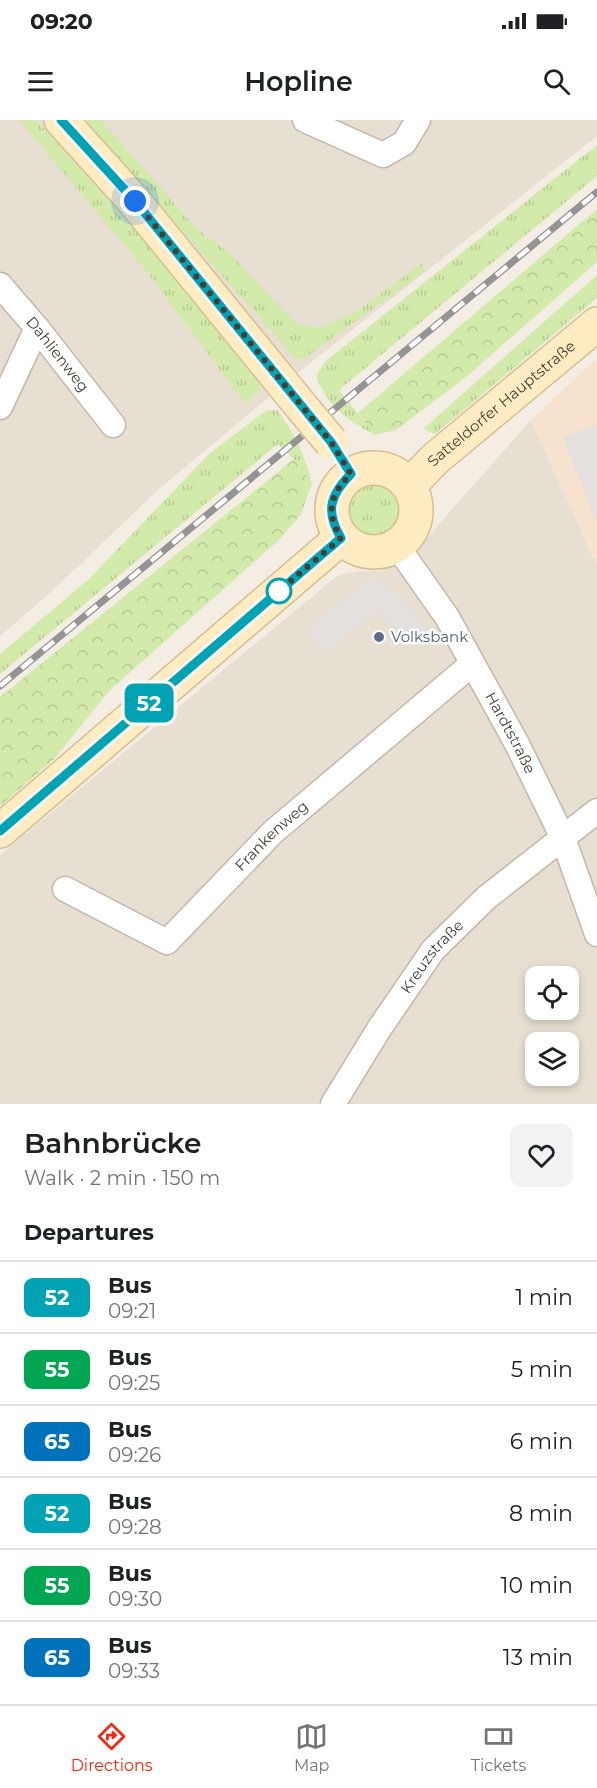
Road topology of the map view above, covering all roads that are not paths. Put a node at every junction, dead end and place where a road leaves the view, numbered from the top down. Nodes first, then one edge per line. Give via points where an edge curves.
1 (61, 120) edge
2 (305, 120) edge
3 (418, 120) edge
4 (0, 285) edge
5 (597, 324) edge
6 (37, 328) junction
7 (0, 407) edge
8 (113, 425) dead end
9 (351, 474) junction
10 (409, 486) junction
11 (341, 538) junction
12 (397, 546) junction
13 (472, 664) junction
14 (597, 811) edge
15 (0, 831) edge
16 (562, 838) junction
17 (64, 889) dead end
18 (597, 934) edge
19 (333, 1104) edge

1 - 9 street, bridge via 135,201 331,442
2 - 3 street via 383,155 404,143
4 - 6 street, Dahlienweg
5 - 10 street, Satteldorfer Hauptstraße via 435,459
6 - 7 street
6 - 8 street, Dahlienweg
9 - 10 street via 374,467 387,469
9 - 11 street via 333,499 331,513
10 - 12 street via 415,497 415,523
11 - 12 street via 363,552 376,553
11 - 15 street
12 - 13 street, Hardtstraße via 447,617
13 - 16 street, Hardtstraße via 517,744
13 - 17 street, Frankenweg via 273,832 167,942
14 - 16 street, Kreuzstraße
16 - 18 street, Hardtstraße
16 - 19 street, Kreuzstraße via 486,898 433,950

